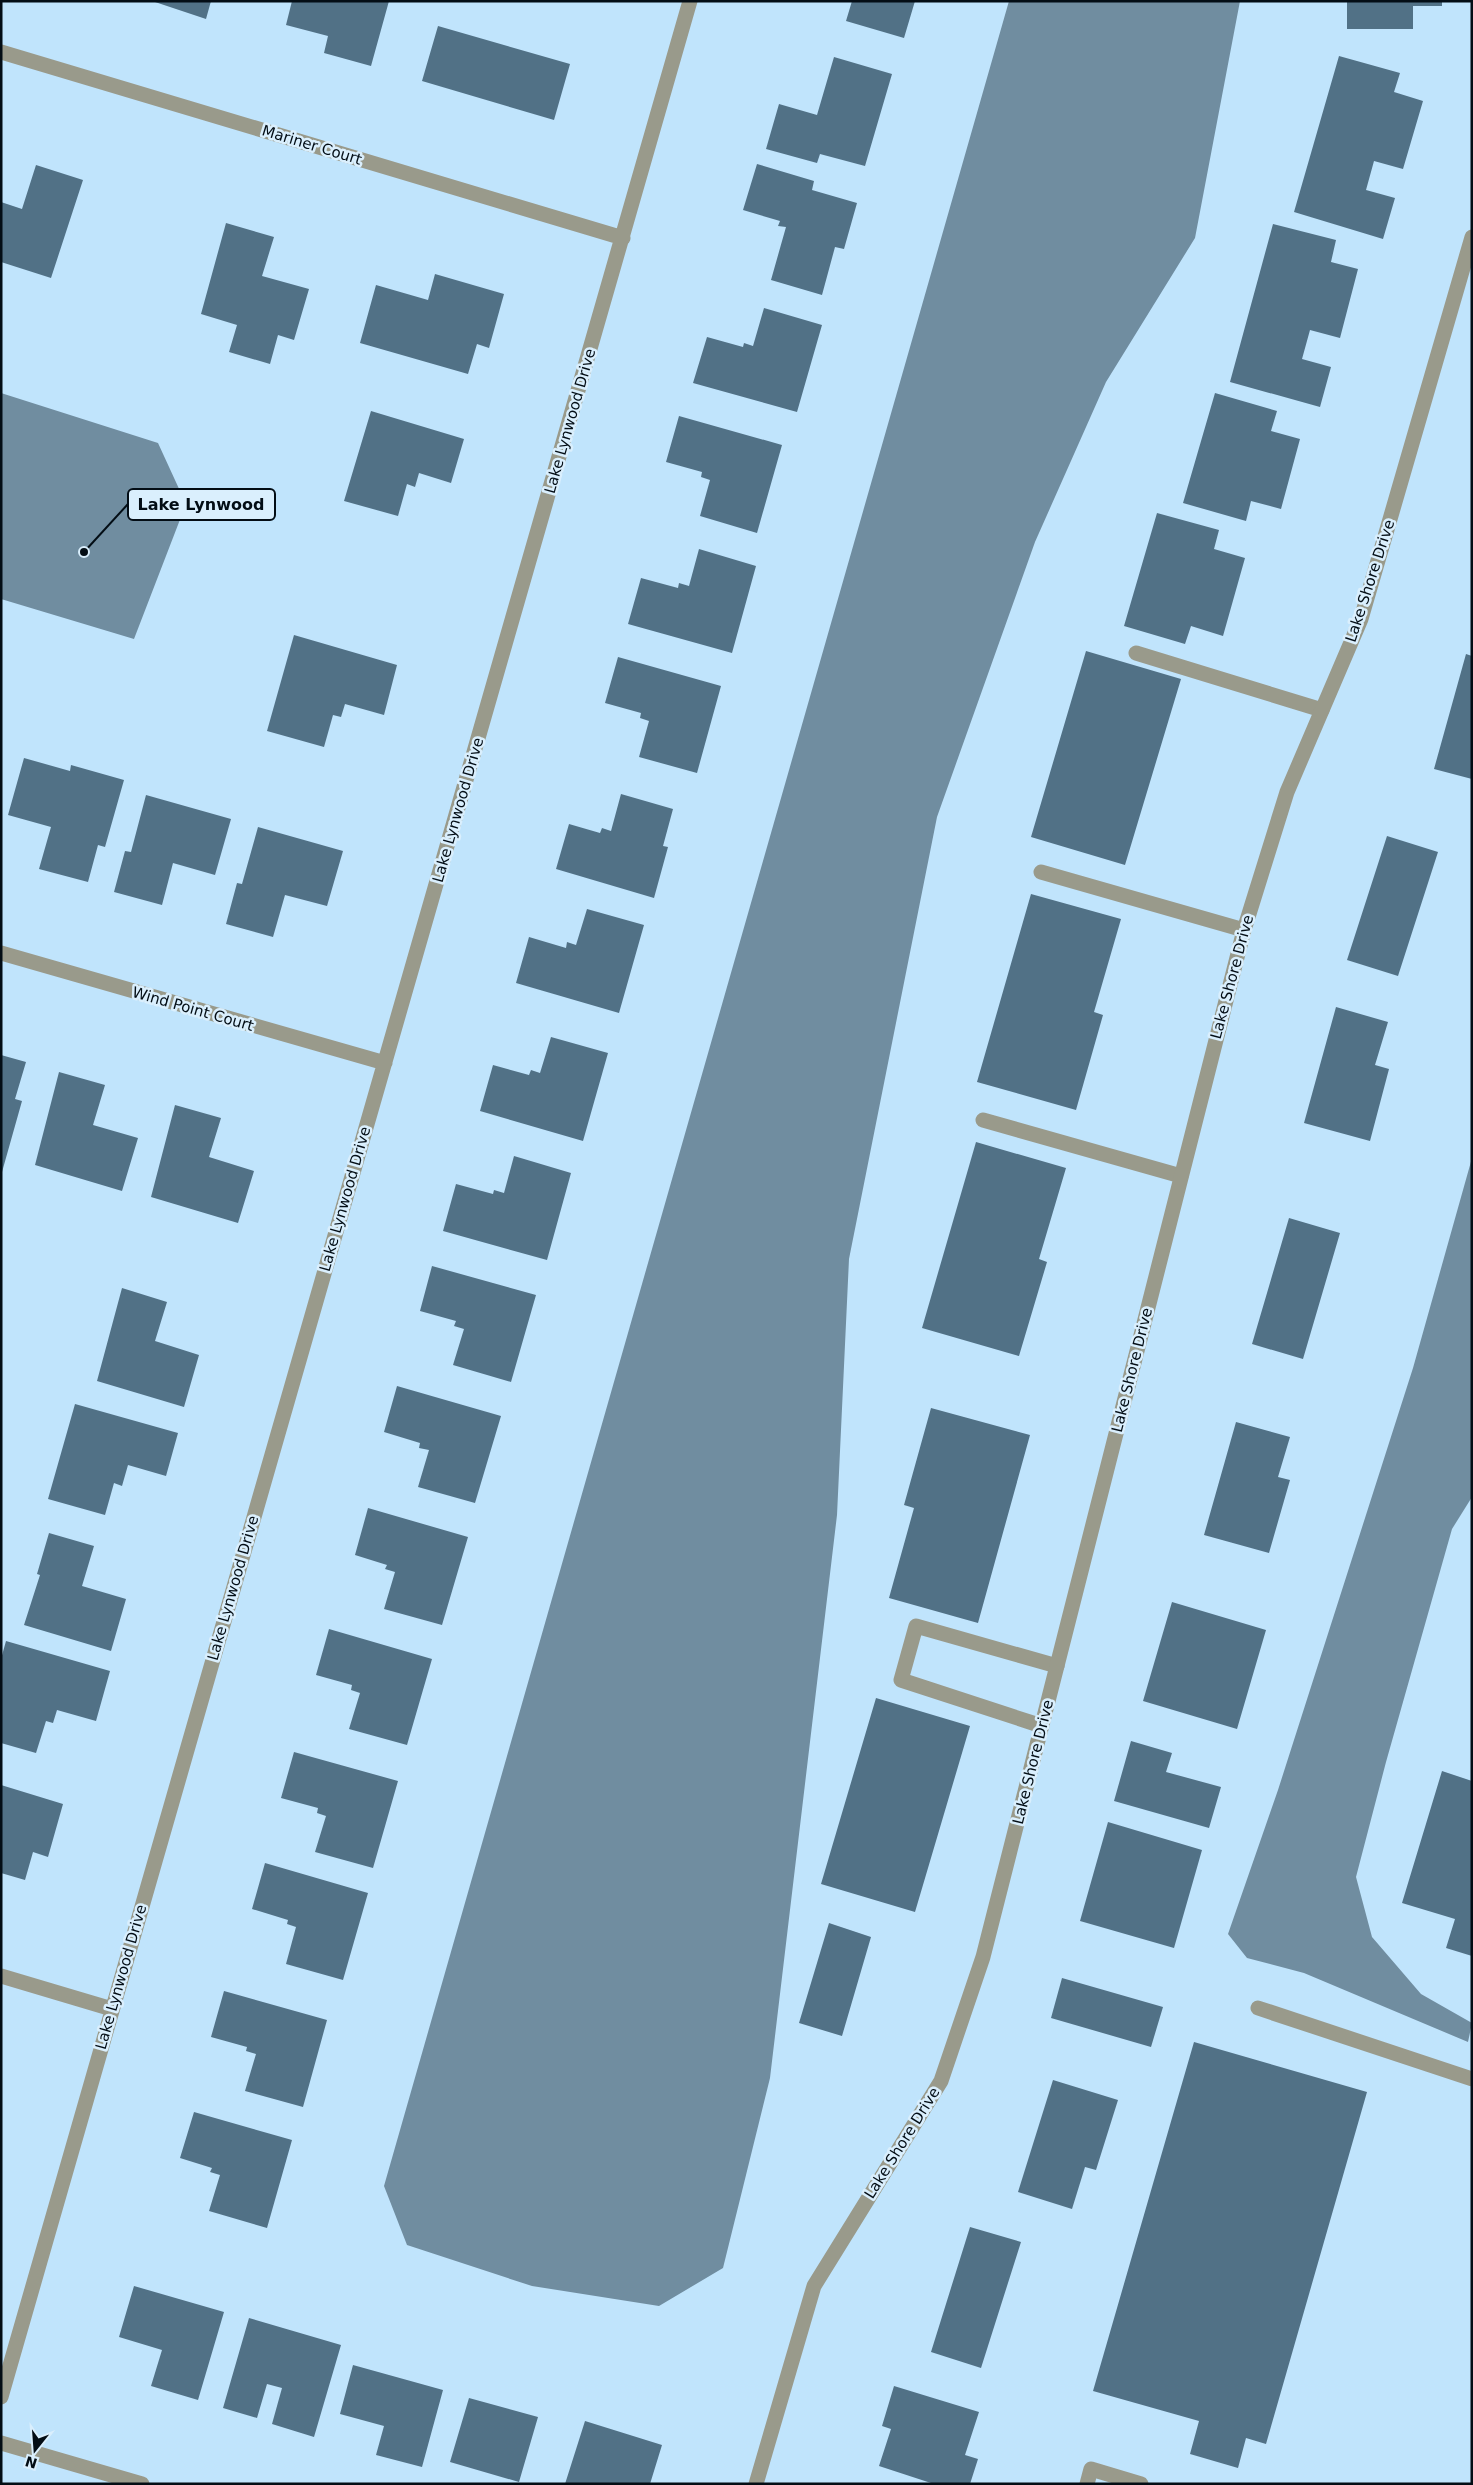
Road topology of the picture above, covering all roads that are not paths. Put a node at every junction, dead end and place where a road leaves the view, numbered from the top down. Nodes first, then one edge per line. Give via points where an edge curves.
1 (690, 1) edge
2 (1, 52) edge
3 (1472, 237) edge
4 (623, 238) junction
5 (1136, 653) dead end
6 (1322, 710) junction
7 (1041, 872) dead end
8 (1244, 930) junction
9 (1, 953) edge
10 (385, 1063) junction
11 (983, 1120) dead end
12 (1181, 1176) junction
13 (1057, 1666) junction
14 (1042, 1726) junction
15 (1, 1976) edge
16 (1258, 2008) dead end
17 (112, 2009) junction
18 (1472, 2079) edge
19 (1, 2397) edge
20 (1, 2443) edge
21 (142, 2484) edge
22 (756, 2484) edge
23 (1086, 2484) edge
24 (1141, 2484) edge

1 - 4 street, Lake Lynwood Drive
2 - 4 street, Mariner Court
3 - 6 street, Lake Shore Drive via 1361,619
4 - 10 street, Lake Lynwood Drive
5 - 6 street
6 - 8 street, Lake Shore Drive via 1287,792
7 - 8 street
8 - 12 street, Lake Shore Drive
9 - 10 street, Wind Point Court
10 - 17 street, Lake Lynwood Drive
11 - 12 street
12 - 13 street, Lake Shore Drive
13 - 14 street, Lake Shore Drive
13 - 14 street via 916,1626 901,1680
14 - 22 street, Lake Shore Drive via 983,1957 941,2081 814,2286
15 - 17 street
16 - 18 street
17 - 19 street, Lake Lynwood Drive
20 - 21 street
23 - 24 street via 1091,2469

